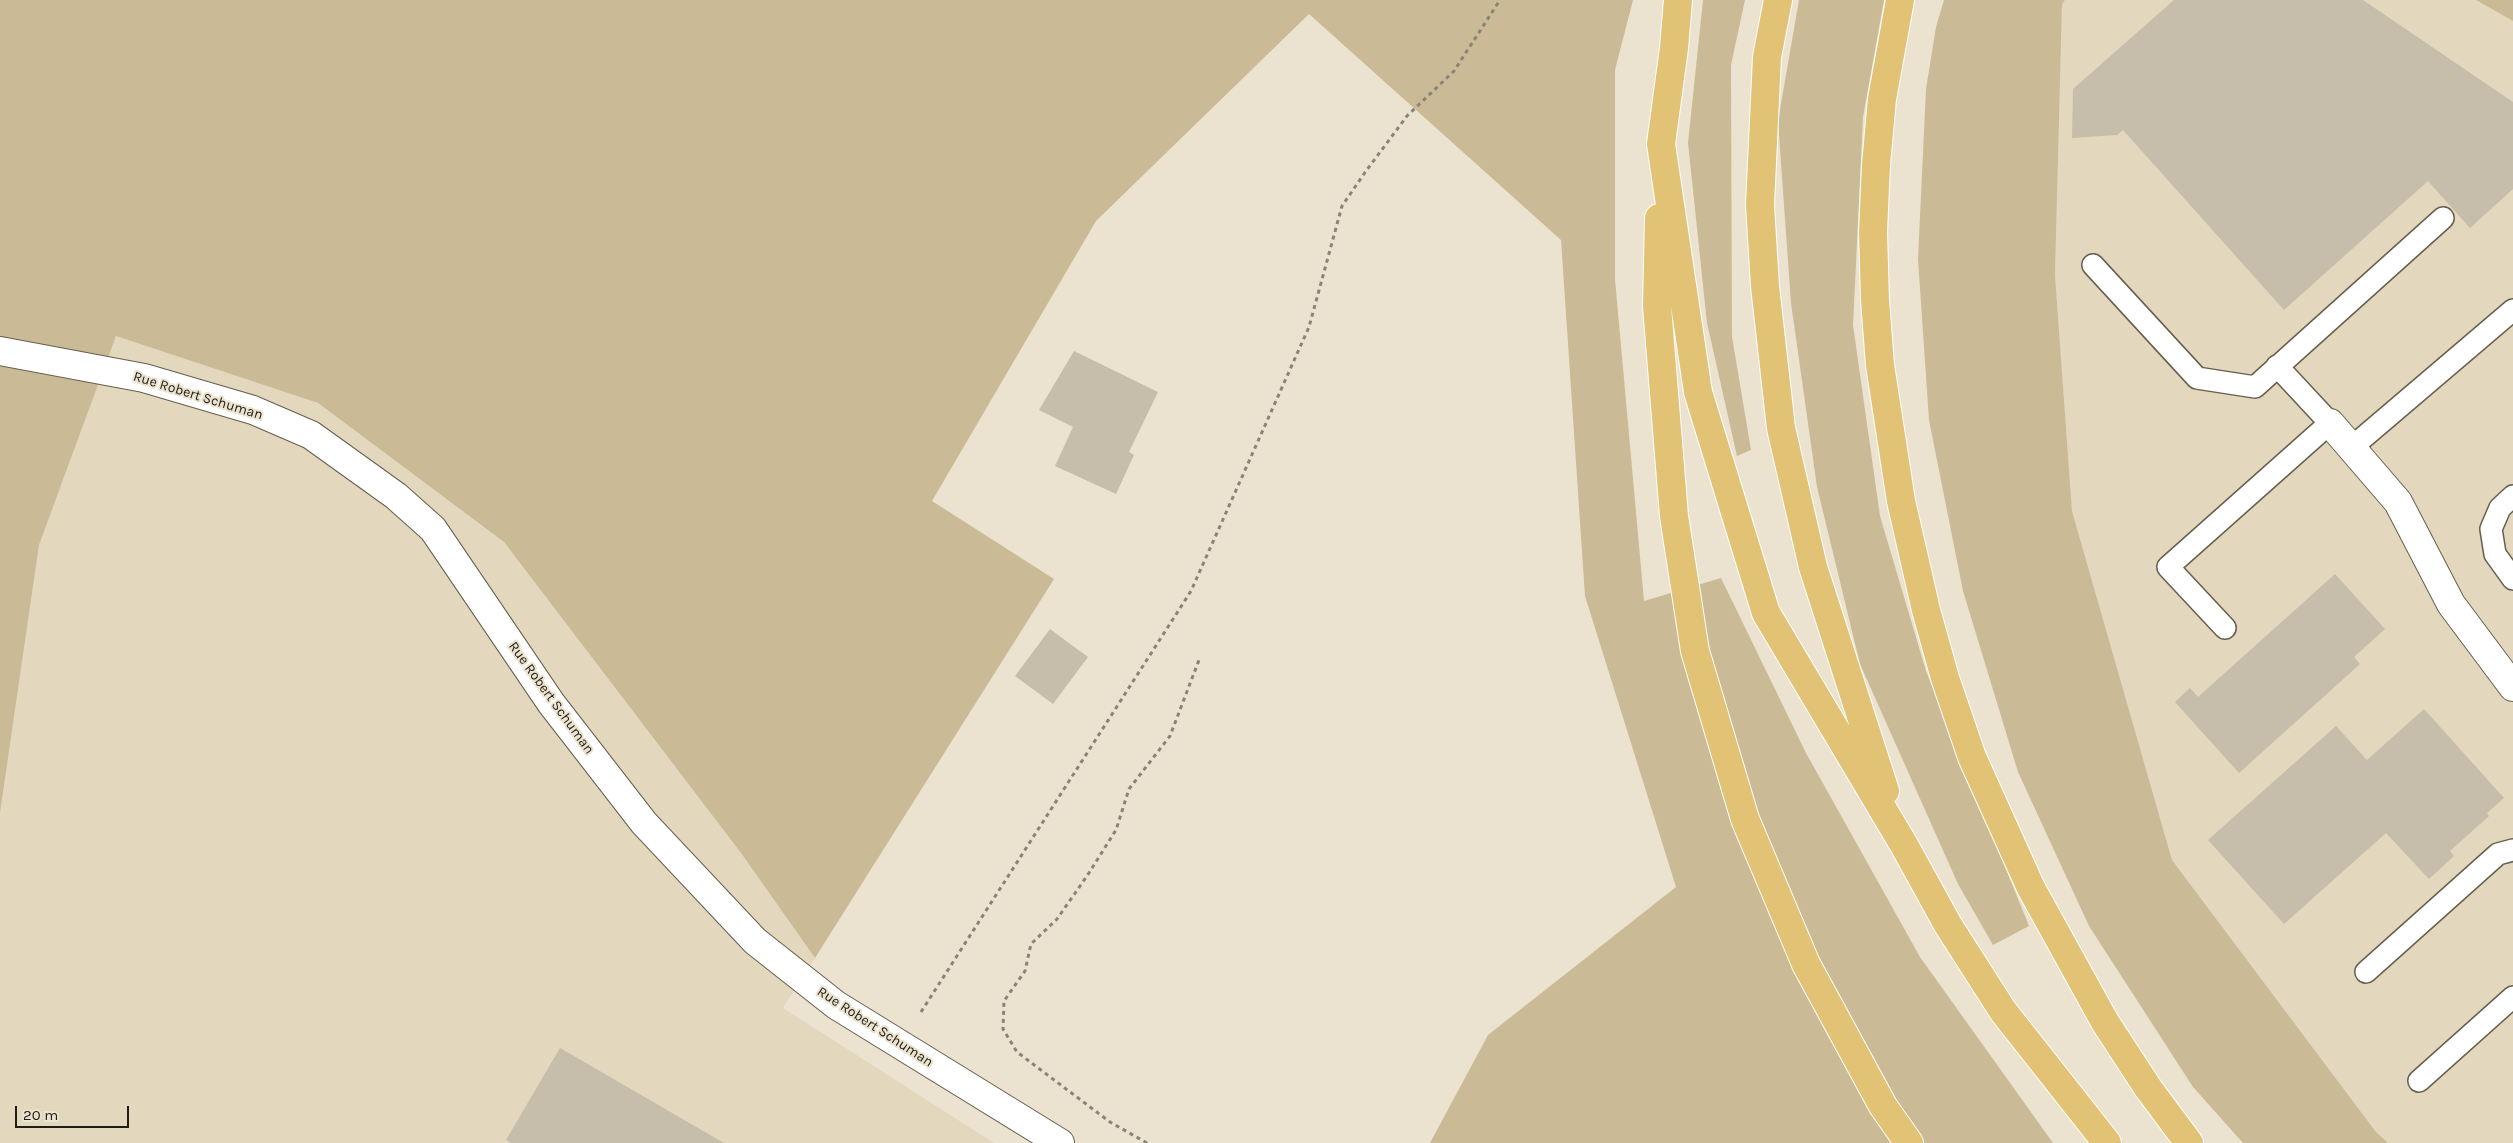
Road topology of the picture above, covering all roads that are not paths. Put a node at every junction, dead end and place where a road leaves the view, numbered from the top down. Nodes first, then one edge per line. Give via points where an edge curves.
1 (1678, 0) edge
2 (1778, 0) edge
3 (1900, 0) edge
4 (1661, 144) junction
5 (2443, 218) dead end
6 (2093, 265) dead end
7 (2513, 310) edge
8 (0, 352) edge
9 (2277, 366) junction
10 (2330, 422) junction
11 (2351, 448) junction
12 (2513, 496) edge
13 (2513, 579) edge
14 (2225, 628) dead end
15 (2513, 687) edge
16 (1904, 845) junction
17 (2513, 850) edge
18 (2366, 972) dead end
19 (2513, 997) edge
20 (2419, 1081) dead end
21 (1060, 1143) edge
22 (1908, 1143) edge
23 (2107, 1143) edge
24 (2189, 1143) edge

1 - 4 highway
2 - 16 highway via 1767,57 1760,204 1765,286 1781,428 1813,567 1853,698
3 - 24 highway via 1882,99 1876,165 1873,232 1875,300 1880,364 1896,466 1926,610 1972,757 2031,888 2104,1022
4 - 16 highway via 1698,392 1766,613
4 - 22 highway via 1657,306 1674,516 1694,651 1745,819 1806,964 1883,1106
5 - 9 lane
6 - 9 lane via 2197,378 2255,387
7 - 11 lane
8 - 21 street, Rue Robert Schuman via 144,378 253,410 311,435 396,496 433,529 552,703 644,822 756,941 836,1005
9 - 10 lane
10 - 11 street
10 - 14 lane via 2168,567
11 - 15 street via 2398,502 2451,604
12 - 13 lane via 2500,508 2491,529 2495,554
16 - 23 highway via 1948,925 2003,1011
17 - 18 lane via 2498,854
19 - 20 lane

